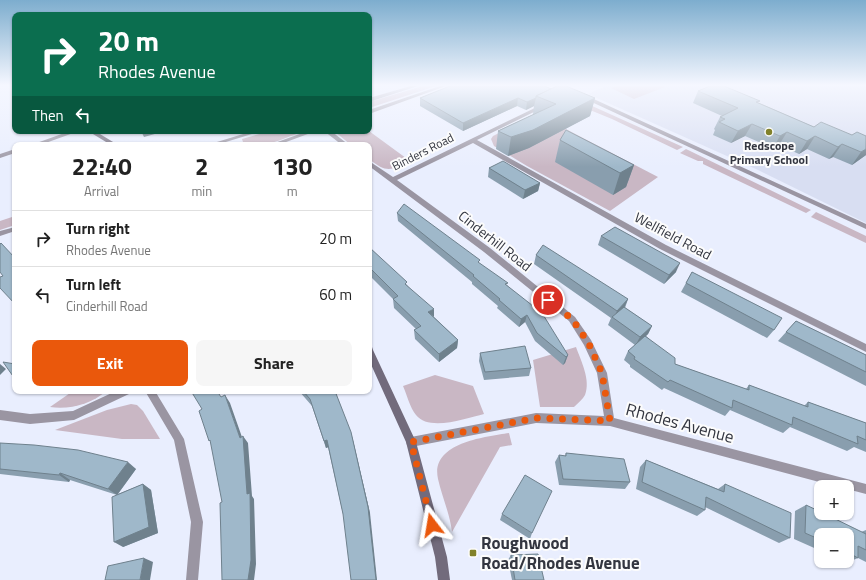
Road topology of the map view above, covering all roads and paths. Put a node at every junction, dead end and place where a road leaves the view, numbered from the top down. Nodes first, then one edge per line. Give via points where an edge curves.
1 (529, 113) edge
2 (620, 113) edge
3 (67, 134) edge
4 (96, 134) edge
5 (247, 134) edge
6 (304, 134) edge
7 (331, 134) edge
8 (230, 139) junction
9 (472, 140) junction
10 (43, 142) edge
11 (110, 142) edge
12 (220, 142) edge
13 (234, 142) edge
14 (281, 142) edge
15 (342, 142) edge
16 (12, 152) edge
17 (0, 156) edge
18 (372, 165) edge
19 (392, 180) junction
20 (866, 227) edge
21 (12, 230) edge
22 (0, 234) edge
23 (866, 348) edge
24 (372, 357) edge
25 (120, 394) edge
26 (152, 394) edge
27 (0, 415) edge
28 (610, 421) junction
29 (411, 442) junction
30 (866, 489) edge
31 (192, 580) edge
32 (444, 580) edge

1 - 9 street, Binders Road
2 - 20 street
3 - 10 street
4 - 11 street
5 - 8 street
6 - 14 street
7 - 15 street
8 - 12 street
8 - 13 street
9 - 19 street, Binders Road
9 - 23 street, Wellfield Road via 663,247
16 - 17 street
18 - 19 street, Cinderhill Road
19 - 28 street, Cinderhill Road via 487,250 572,319 588,342 602,373
21 - 22 street
24 - 29 street
25 - 27 street via 74,415 30,419
26 - 31 street via 179,439 197,522
28 - 29 street, Rhodes Avenue via 536,418
28 - 30 street, Rhodes Avenue
29 - 32 street via 441,557

